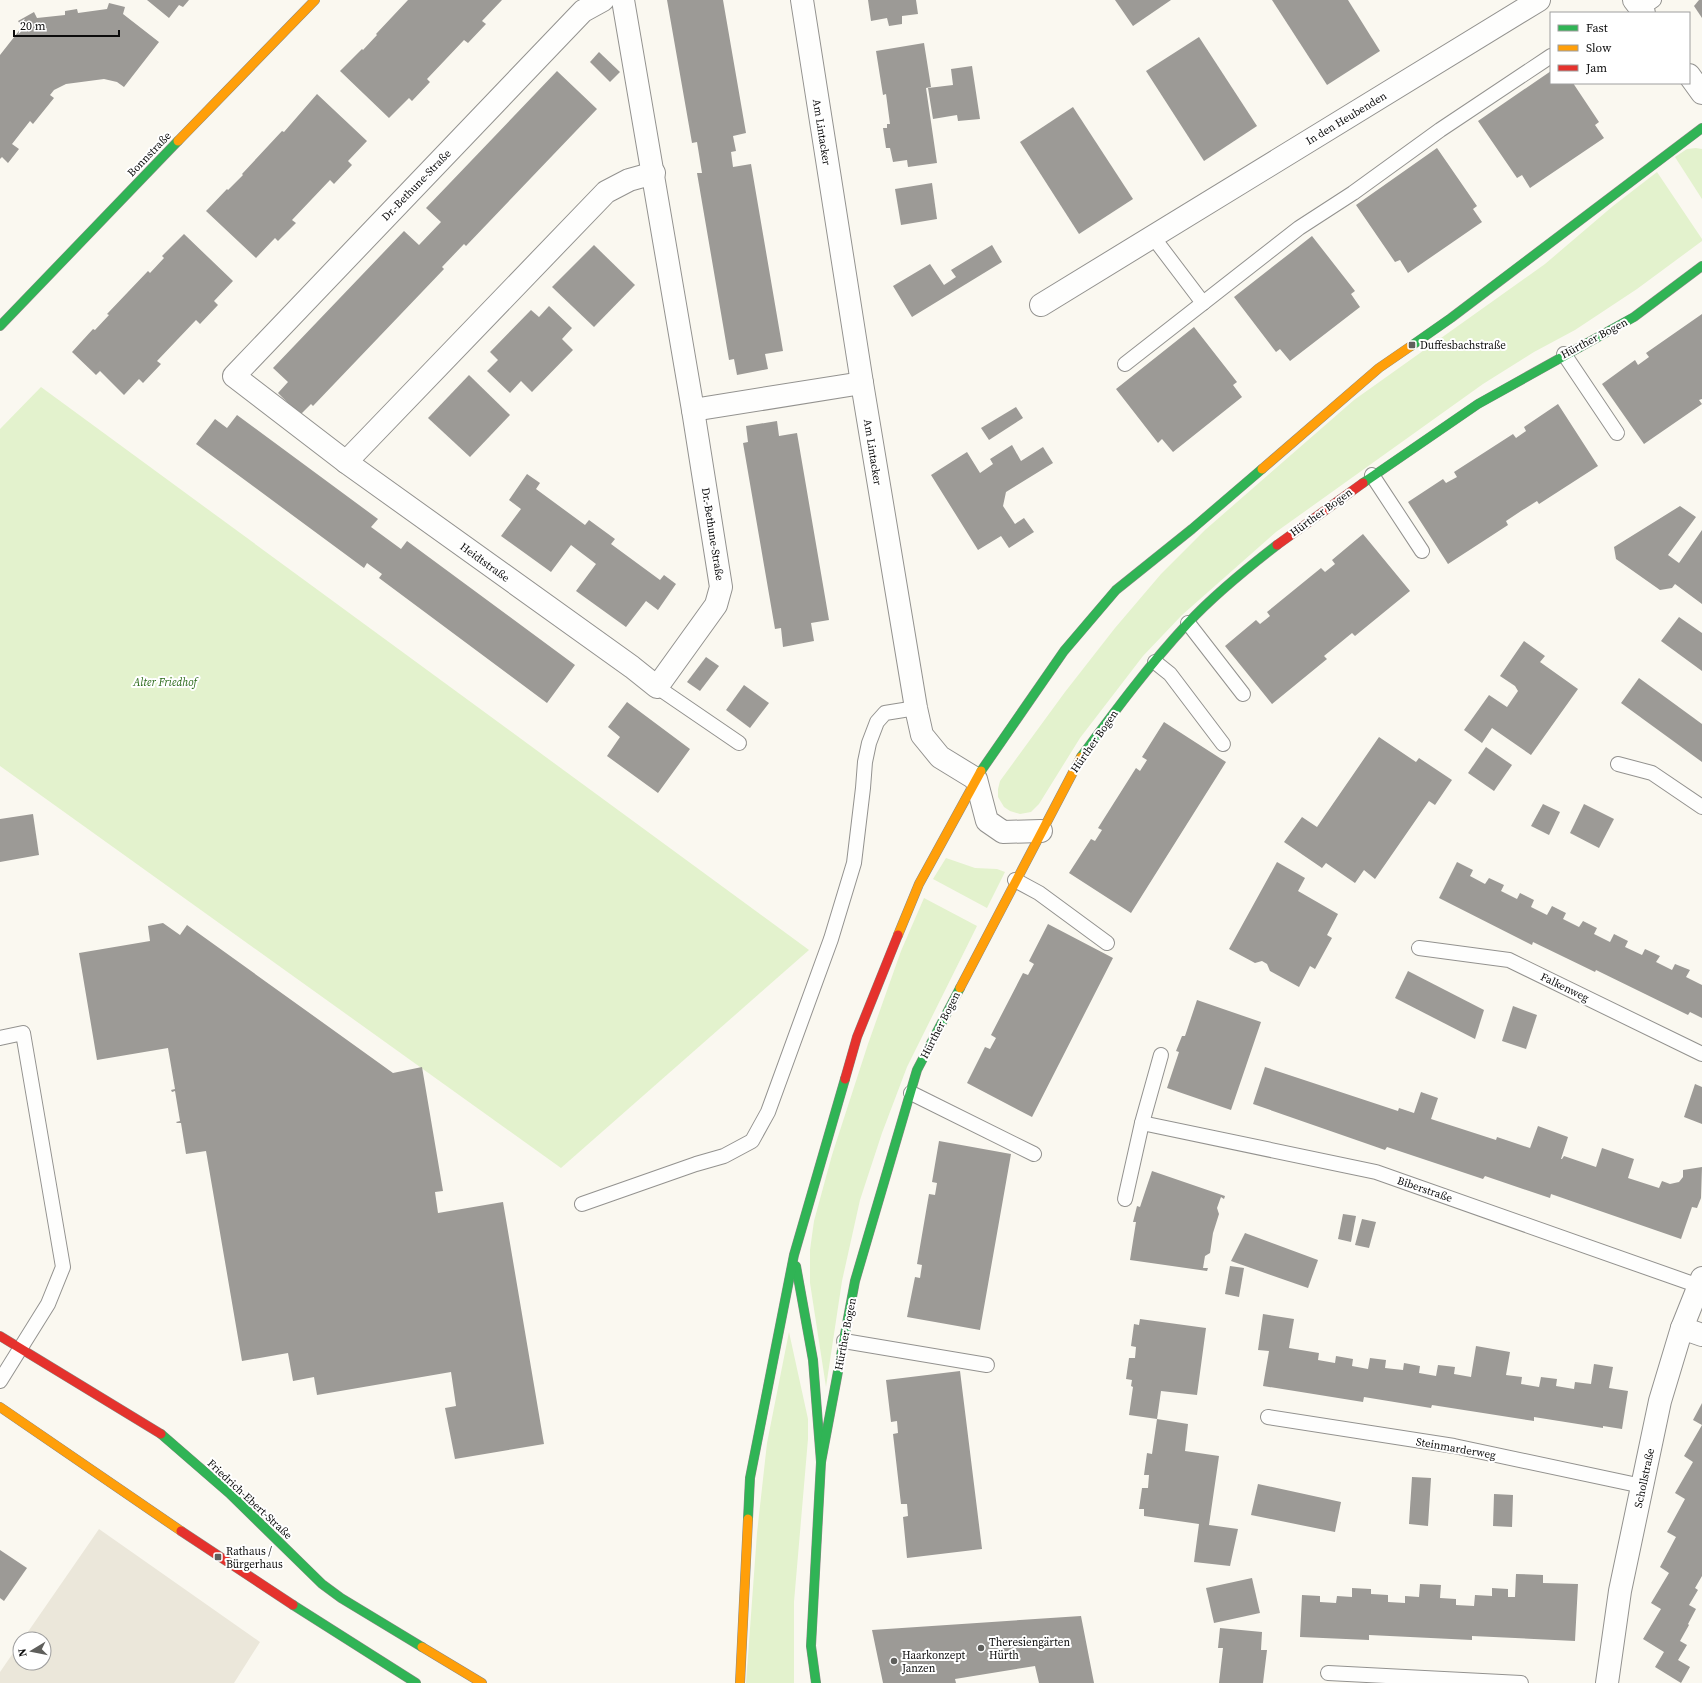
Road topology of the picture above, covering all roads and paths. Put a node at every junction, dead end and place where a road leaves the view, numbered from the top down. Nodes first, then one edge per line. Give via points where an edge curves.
1 (315, 0) edge
2 (604, 0) edge
3 (623, 0) edge
4 (802, 0) edge
5 (1539, 0) edge
6 (1550, 57) edge
7 (1690, 76) edge
8 (1702, 93) edge
9 (1702, 128) edge
10 (654, 173) junction
11 (1153, 237) junction
12 (1702, 266) edge
13 (1203, 303) junction
14 (1041, 305) dead end
15 (0, 326) edge
16 (1564, 354) junction
17 (1125, 364) dead end
18 (234, 376) joint
19 (862, 383) junction
20 (693, 410) junction
21 (1617, 433) dead end
22 (346, 462) junction
23 (1372, 475) junction
24 (1422, 551) dead end
25 (1188, 623) junction
26 (1155, 662) junction
27 (657, 687) junction
28 (1243, 694) dead end
29 (916, 708) junction
30 (740, 743) dead end
31 (1222, 744) dead end
32 (1618, 764) dead end
33 (976, 779) junction
34 (1702, 807) edge
35 (1040, 831) junction
36 (1015, 880) junction
37 (1107, 944) dead end
38 (1419, 948) dead end
39 (0, 1038) edge
40 (1702, 1054) edge
41 (1161, 1055) dead end
42 (911, 1093) junction
43 (1142, 1123) junction
44 (1034, 1154) dead end
45 (1126, 1198) dead end
46 (582, 1204) dead end
47 (794, 1255) junction
48 (1700, 1282) edge
49 (1682, 1328) junction
50 (1702, 1335) edge
51 (0, 1336) edge
52 (844, 1341) junction
53 (21, 1348) junction
54 (987, 1365) dead end
55 (0, 1381) edge
56 (0, 1407) edge
57 (1268, 1417) dead end
58 (821, 1462) junction
59 (1642, 1486) junction
60 (1328, 1673) dead end
61 (416, 1683) edge
62 (482, 1683) edge
63 (740, 1683) edge
64 (816, 1683) edge
65 (1521, 1683) edge
66 (1607, 1683) edge

1 - 15 street, Bonnstraße
2 - 18 street, Dr.-Bethune-Straße via 583,11
3 - 10 street, Dr.-Bethune-Straße
4 - 19 street, Am Lintacker
5 - 11 street, In den Heubenden
6 - 13 lane via 1440,130 1354,193 1299,228
7 - 8 street
9 - 33 street, Hürther Bogen via 1451,318 1379,368 1192,529 1116,590 1064,651
10 - 20 street, Dr.-Bethune-Straße
10 - 22 street via 629,180 606,192
11 - 13 lane
11 - 14 street, In den Heubenden
12 - 16 street, Hürther Bogen via 1634,317
13 - 17 lane
16 - 21 lane
16 - 23 street, Hürther Bogen via 1478,404
18 - 22 street, Heidtstraße
19 - 20 street
19 - 29 street, Am Lintacker
20 - 27 street, Dr.-Bethune-Straße via 721,587 716,605
22 - 27 street, Heidtstraße
23 - 24 lane
23 - 25 street, Hürther Bogen via 1247,568
25 - 26 street, Hürther Bogen
25 - 28 lane
26 - 31 lane via 1170,674
26 - 35 street, Hürther Bogen via 1123,700 1078,762
27 - 30 lane, Heidtstraße
29 - 33 street, Am Lintacker via 922,735 940,757
29 - 46 lane via 885,713 877,722 869,742 854,863 825,954 768,1112 752,1141 724,1156
32 - 34 lane via 1652,773
33 - 35 street via 987,821 1003,832
33 - 47 street, Hürther Bogen via 919,884 857,1037
35 - 36 street, Hürther Bogen
36 - 37 lane via 1039,893
36 - 42 street, Hürther Bogen via 917,1070
38 - 40 lane, Falkenweg via 1509,960
39 - 53 lane via 23,1034 63,1267 48,1304
41 - 43 lane
42 - 44 lane
42 - 52 street, Hürther Bogen via 855,1281
43 - 45 lane
43 - 48 lane, Biberstraße via 1376,1172
47 - 58 street, Hürther Bogen via 813,1360
47 - 63 street, Hürther Bogen via 750,1478
48 - 49 street, Schollstraße
49 - 50 street
49 - 59 street, Schollstraße via 1660,1401
51 - 53 street, Friedrich-Ebert-Straße
52 - 54 lane
52 - 58 street, Hürther Bogen
53 - 55 lane
53 - 62 street, Friedrich-Ebert-Straße via 159,1433 229,1493 322,1584 341,1598
56 - 61 street via 218,1557
57 - 59 lane, Steinmarderweg via 1454,1446
58 - 64 street, Hürther Bogen via 811,1646
59 - 66 street, Schollstraße via 1620,1592
60 - 65 lane

